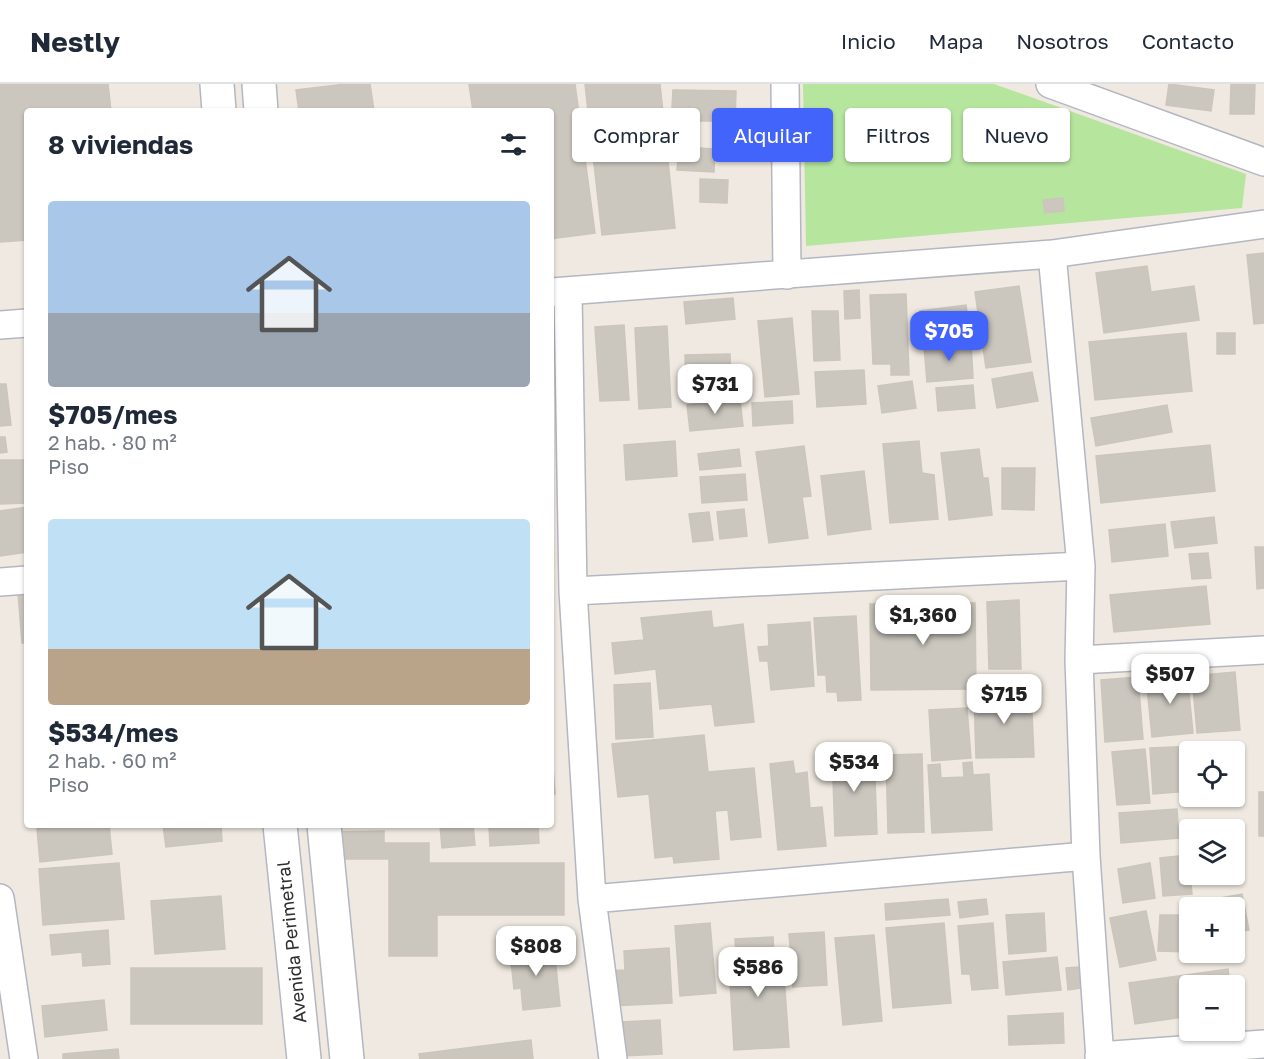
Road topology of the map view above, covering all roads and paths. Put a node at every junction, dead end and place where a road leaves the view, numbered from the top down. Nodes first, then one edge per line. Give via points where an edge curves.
1 (217, 84) edge
2 (259, 84) edge
3 (785, 84) edge
4 (1050, 84) edge
5 (219, 108) edge
6 (261, 108) edge
7 (1264, 162) edge
8 (1264, 224) edge
9 (1052, 254) junction
10 (787, 275) junction
11 (560, 292) edge
12 (24, 323) edge
13 (0, 325) edge
14 (1082, 566) junction
15 (24, 580) edge
16 (0, 582) edge
17 (573, 591) junction
18 (1264, 650) edge
19 (1079, 660) junction
20 (280, 828) edge
21 (324, 828) edge
22 (1086, 856) junction
23 (0, 898) edge
24 (592, 899) junction
25 (10, 1032) edge
26 (1264, 1044) edge
27 (1100, 1058) edge
28 (24, 1059) edge
29 (304, 1059) edge
30 (347, 1059) edge
31 (613, 1059) edge

1 - 5 street
2 - 6 street
3 - 10 street
4 - 7 street
8 - 9 street
9 - 10 street
9 - 14 street
10 - 11 street
11 - 17 street
12 - 13 street
14 - 17 street
14 - 19 street
15 - 16 street
17 - 24 street
18 - 19 street
19 - 22 street
20 - 29 street, Avenida Perimetral
21 - 30 street
22 - 24 street
22 - 27 street
23 - 25 street
24 - 31 street
25 - 28 street
26 - 27 street

